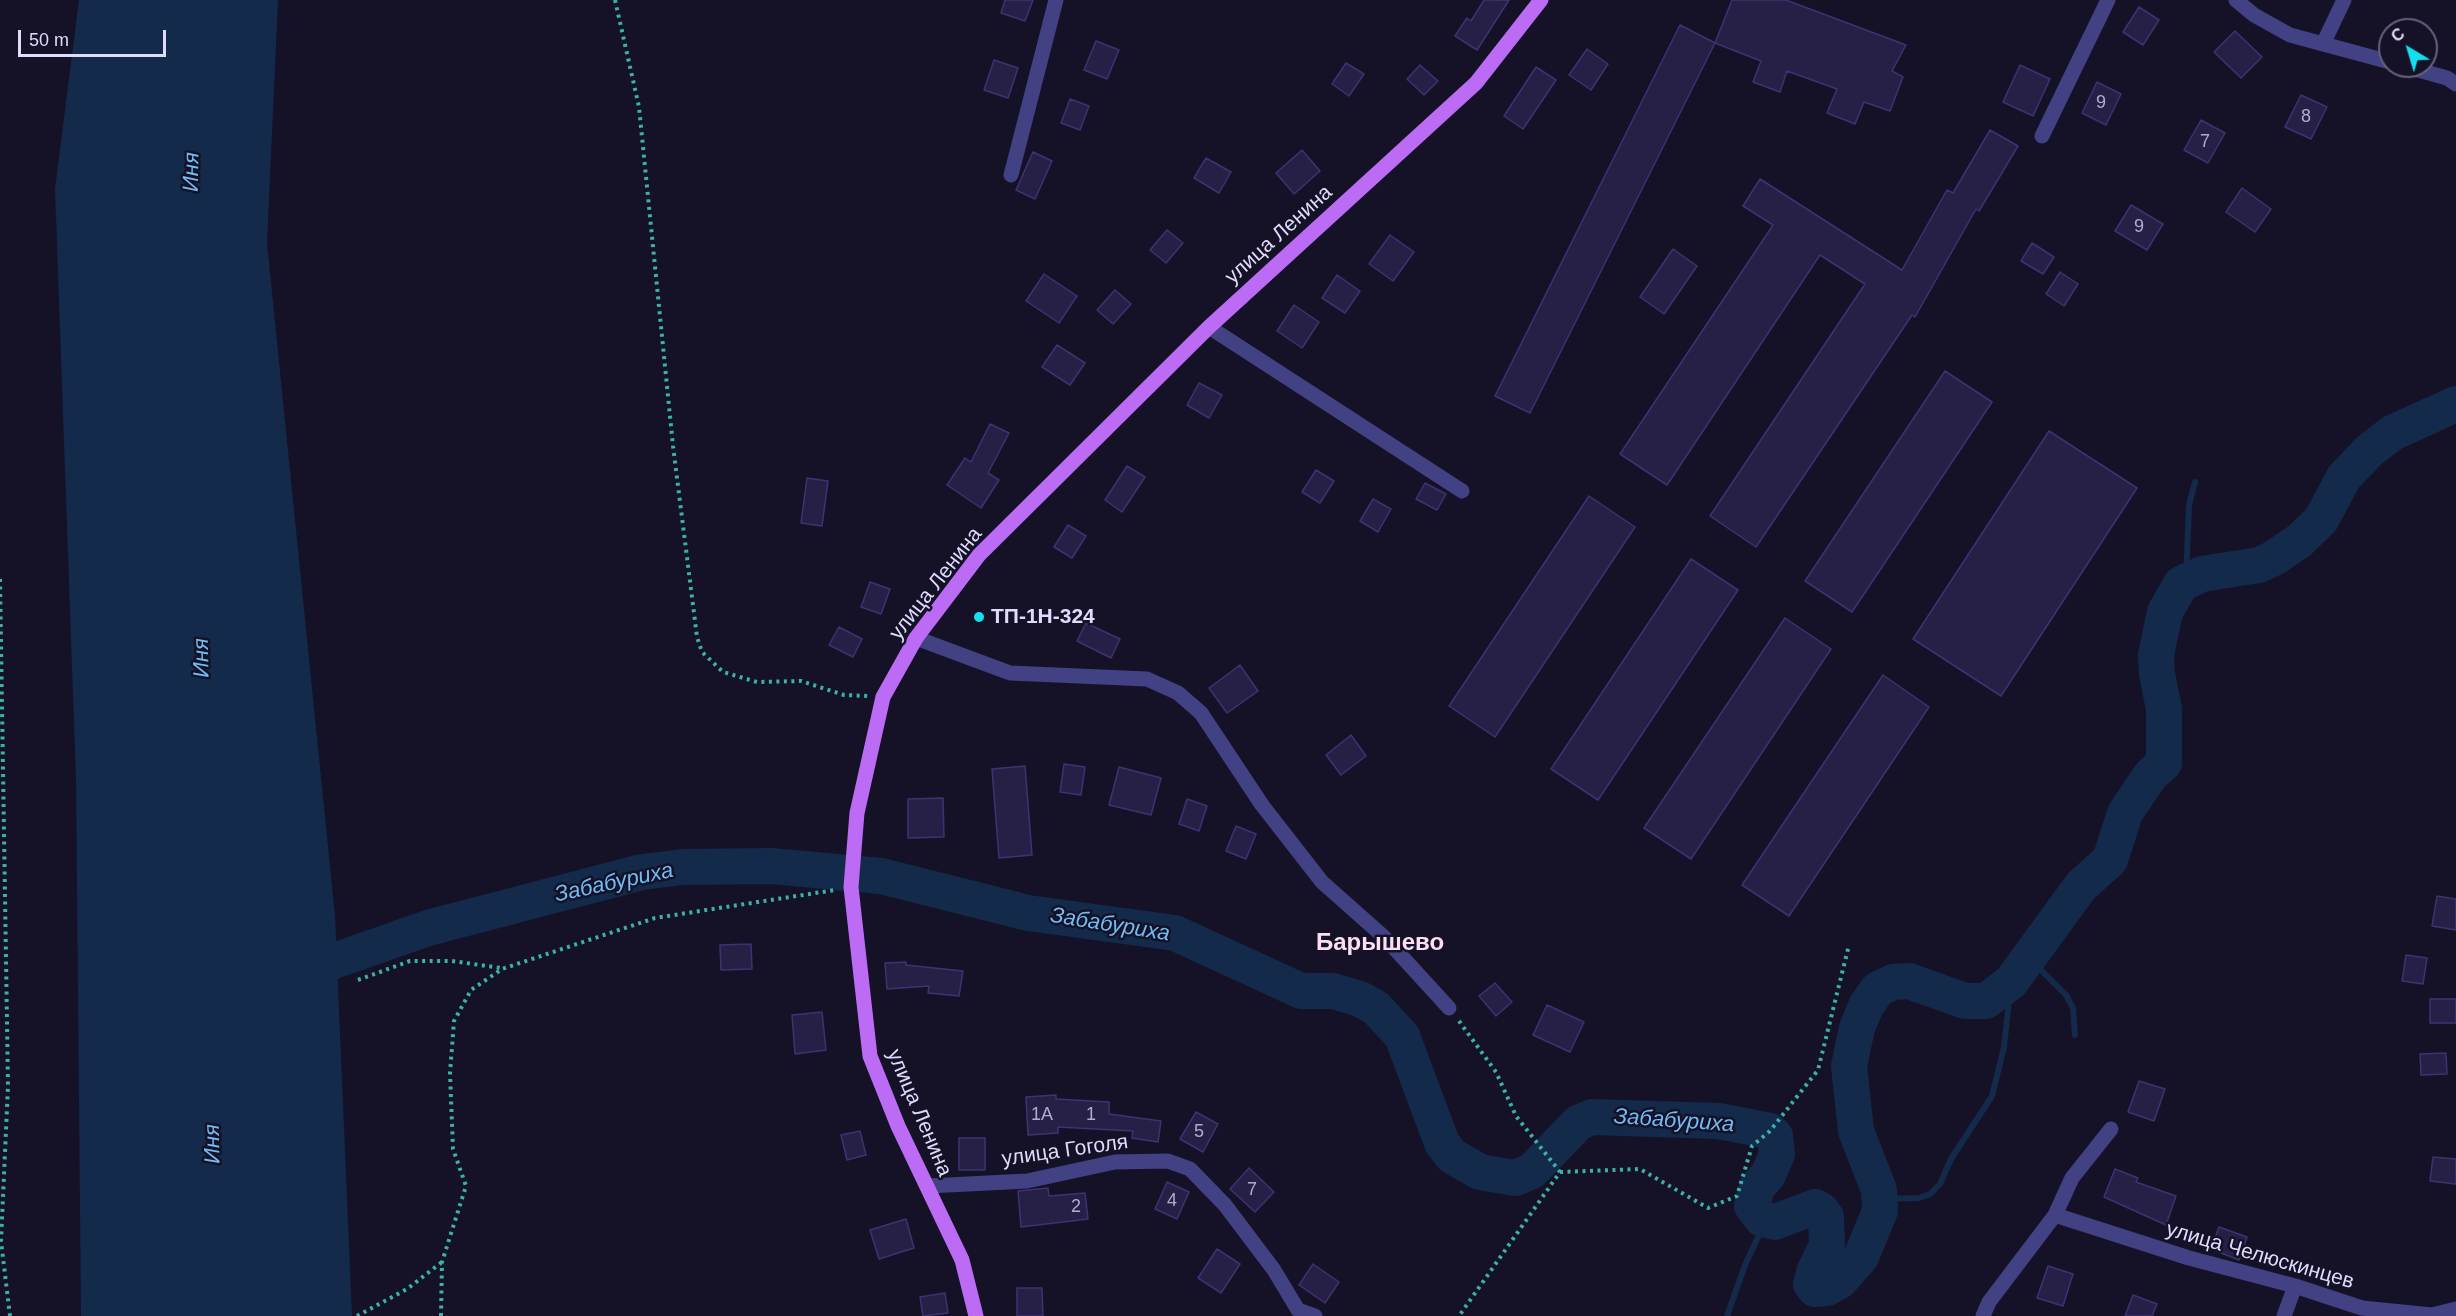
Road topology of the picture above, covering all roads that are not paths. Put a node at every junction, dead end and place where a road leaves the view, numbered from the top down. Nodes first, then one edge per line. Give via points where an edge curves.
1 (1056, 0) edge
2 (1541, 0) edge
3 (2109, 0) edge
4 (2236, 0) edge
5 (2344, 0) edge
6 (2323, 44) junction
7 (2378, 59) edge
8 (2438, 75) edge
9 (2456, 84) edge
10 (2042, 136) dead end
11 (1011, 175) dead end
12 (1209, 327) junction
13 (1462, 491) dead end
14 (916, 638) junction
15 (1449, 1008) road end
16 (2111, 1129) dead end
17 (928, 1186) junction
18 (2055, 1215) junction
19 (2295, 1286) junction
20 (2456, 1309) edge
21 (1298, 1313) edge
22 (976, 1316) edge
23 (1315, 1316) edge
24 (1983, 1316) edge
25 (2284, 1316) edge

1 - 11 street
2 - 12 main road, улица Ленина via 1476,83
3 - 10 street
4 - 6 street via 2290,35
5 - 6 street
6 - 7 street
8 - 9 street
12 - 13 street
12 - 14 main road, улица Ленина via 979,555
14 - 15 street via 1010,673 1147,679 1178,693 1201,713 1262,805 1322,882 1384,937
14 - 17 main road, улица Ленина via 883,697 854,836 851,887 870,1056 897,1126
16 - 18 street via 2072,1178
17 - 21 street, улица Гоголя via 1027,1181 1115,1162 1168,1161 1190,1169 1225,1205 1274,1270
17 - 22 main road, улица Ленина via 962,1260
18 - 19 street, улица Челюскинцев via 2188,1258
18 - 24 street via 1989,1302
19 - 20 street, улица Челюскинцев via 2362,1308 2432,1315
19 - 25 street
21 - 23 street, улица Гоголя

